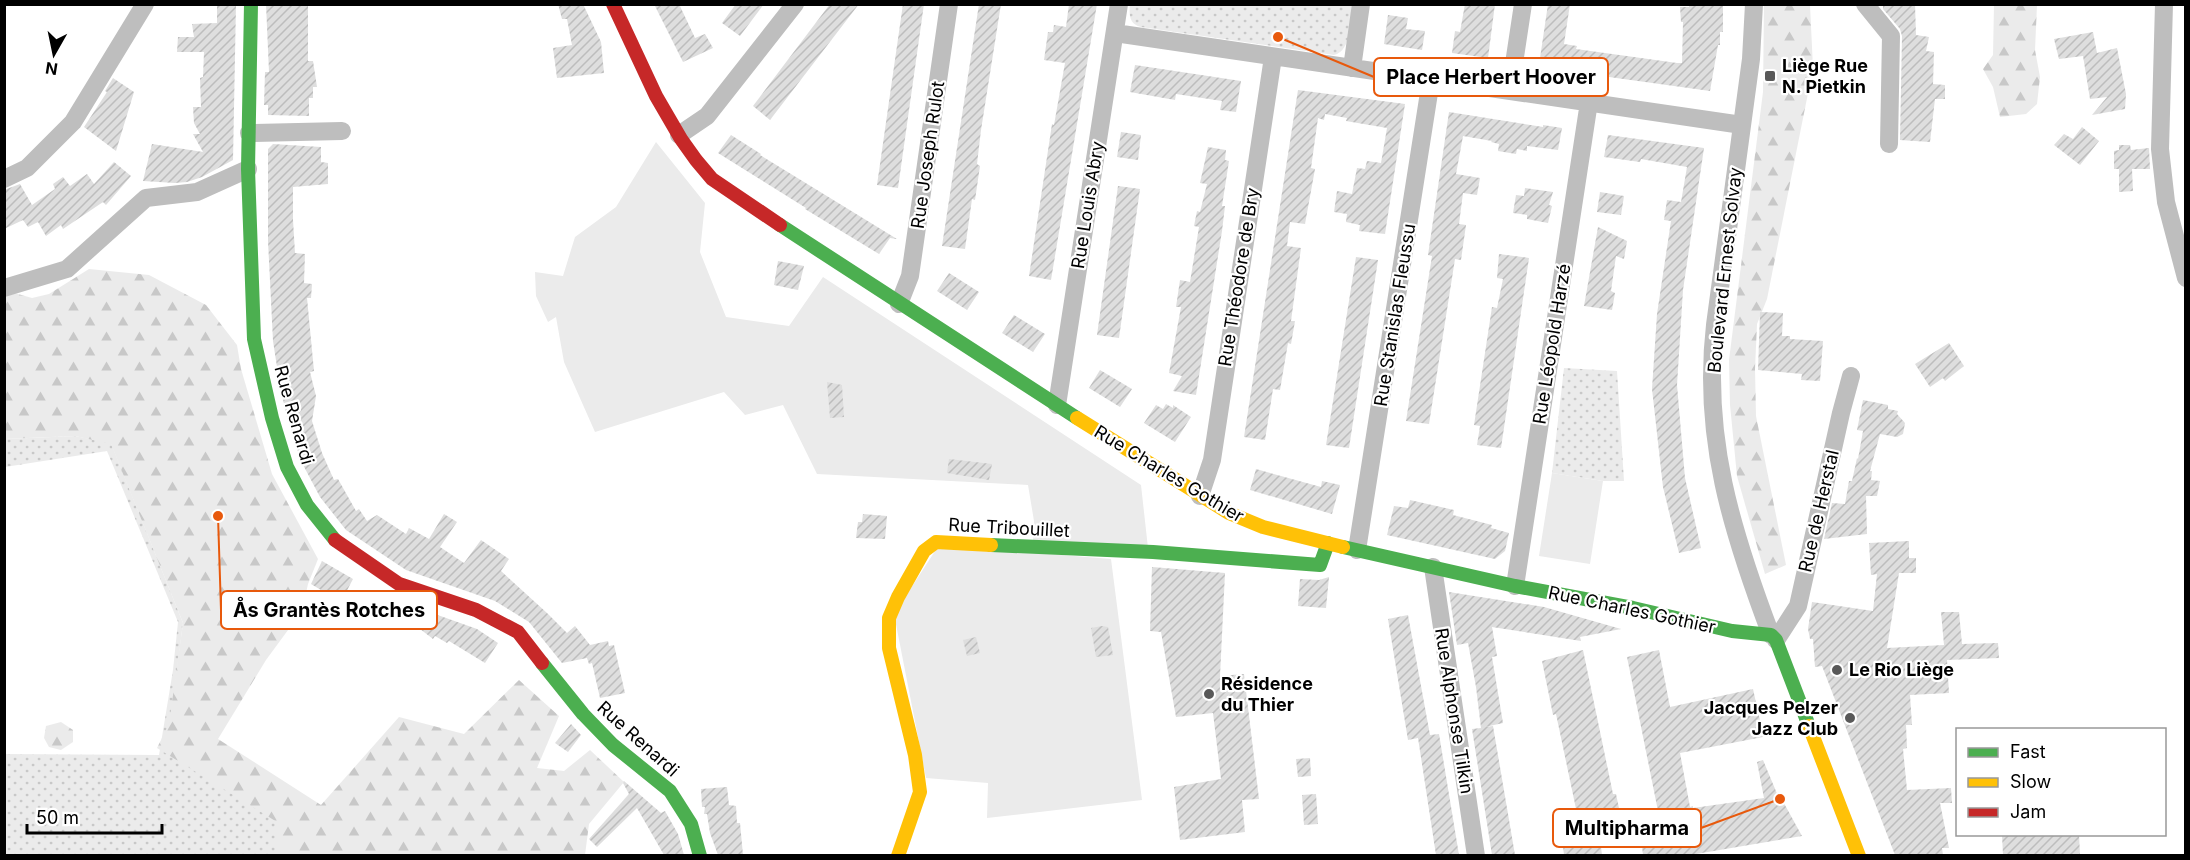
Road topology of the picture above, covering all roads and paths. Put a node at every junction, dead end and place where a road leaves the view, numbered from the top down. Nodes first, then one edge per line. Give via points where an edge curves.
1 (146, 4) edge
2 (251, 4) edge
3 (613, 4) edge
4 (795, 4) edge
5 (949, 4) edge
6 (1119, 4) edge
7 (1361, 4) edge
8 (1523, 4) edge
9 (1754, 4) edge
10 (1865, 4) edge
11 (2164, 4) edge
12 (1115, 33) junction
13 (1273, 57) junction
14 (1352, 68) junction
15 (1431, 80) junction
16 (1510, 90) junction
17 (1589, 102) junction
18 (1742, 125) junction
19 (342, 131) dead end
20 (249, 133) junction
21 (679, 135) junction
22 (1889, 144) dead end
23 (248, 169) junction
24 (4, 178) edge
25 (2186, 278) edge
26 (4, 288) edge
27 (899, 304) junction
28 (1851, 376) dead end
29 (1057, 405) junction
30 (1200, 496) junction
31 (1328, 543) junction
32 (1357, 550) junction
33 (1433, 567) junction
34 (1515, 586) junction
35 (1774, 638) junction
36 (700, 855) edge
37 (898, 855) edge
38 (1476, 855) edge
39 (1859, 855) edge

1 - 24 street via 73,122 27,168
2 - 20 street, Rue Renardi
3 - 21 street, Rue Charles Gothier
4 - 21 street via 707,116
5 - 27 street, Rue Joseph Rulot via 910,276
6 - 12 street, Rue Louis Abry
7 - 14 street
8 - 16 street
9 - 18 street, Boulevard Ernest Solvay
10 - 22 street via 1891,36
11 - 25 street via 2160,149 2166,202
12 - 13 street
12 - 29 street, Rue Louis Abry
13 - 14 street
13 - 30 street, Rue Théodore de Bry via 1212,460
14 - 15 street
15 - 16 street
15 - 32 street, Rue Stanislas Fleussu
16 - 17 street
17 - 18 street
17 - 34 street, Rue Léopold Harzé
18 - 35 street, Boulevard Ernest Solvay via 1713,340 1715,442 1728,510
19 - 20 street
20 - 23 street, Rue Renardi
21 - 27 street, Rue Charles Gothier via 712,179
23 - 26 street via 197,192 146,198 67,269
23 - 36 street, Rue Renardi via 254,339 287,467 307,505 336,541 399,584 476,610 518,632 583,714 613,745 669,790 691,824
27 - 29 street, Rue Charles Gothier
28 - 35 street, Rue de Herstal via 1798,606
29 - 30 street, Rue Charles Gothier
30 - 31 street, Rue Charles Gothier via 1263,527
31 - 32 street, Rue Charles Gothier
31 - 37 street, Rue Tribouillet via 1320,565 936,542 924,551 889,618 889,648 920,792
32 - 33 street, Rue Charles Gothier
33 - 34 street, Rue Charles Gothier
33 - 38 street, Rue Alphonse Tilkin
34 - 35 street, Rue Charles Gothier
35 - 39 street, Boulevard Ernest Solvay

